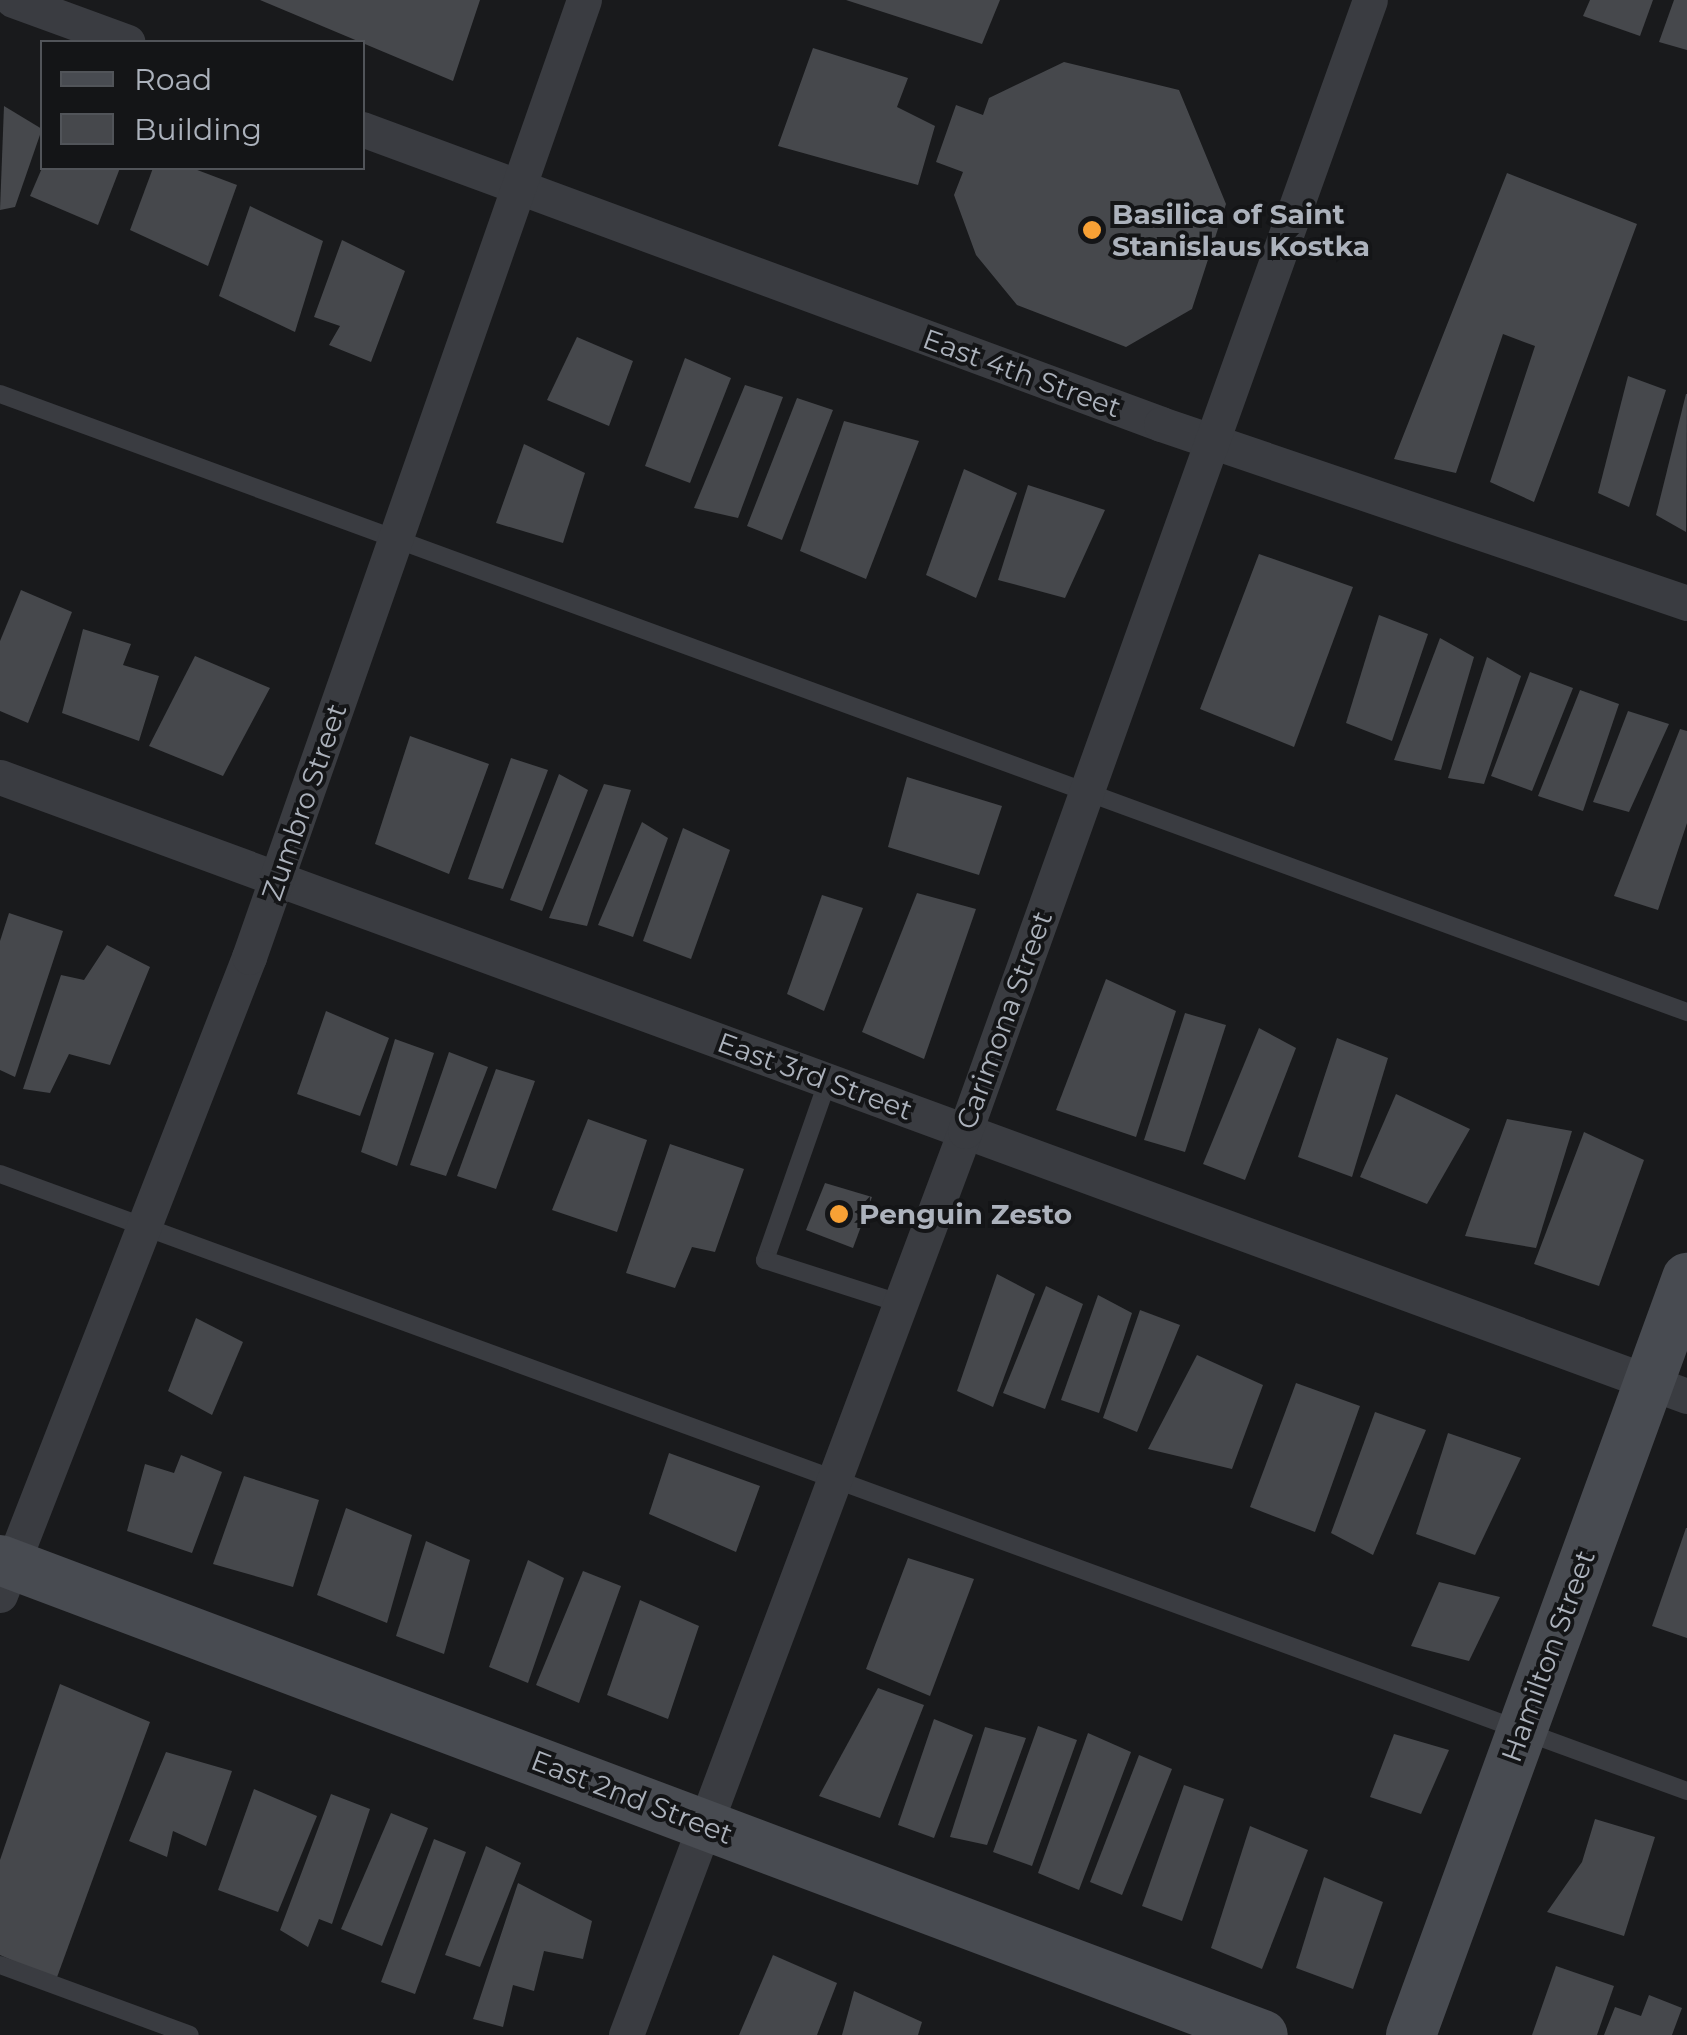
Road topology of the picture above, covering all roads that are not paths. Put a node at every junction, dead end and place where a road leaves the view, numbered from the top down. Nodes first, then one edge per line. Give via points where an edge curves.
1 (13, 0) edge
2 (584, 0) edge
3 (1370, 0) edge
4 (123, 40) edge
5 (365, 130) edge
6 (520, 187) junction
7 (0, 394) edge
8 (1213, 437) junction
9 (396, 541) junction
10 (1687, 602) edge
11 (0, 777) edge
12 (1087, 788) junction
13 (278, 879) junction
14 (1687, 1012) edge
15 (828, 1080) junction
16 (965, 1131) junction
17 (0, 1174) edge
18 (144, 1225) junction
19 (1687, 1278) edge
20 (899, 1303) junction
21 (1668, 1389) edge
22 (832, 1477) junction
23 (4, 1573) edge
24 (1521, 1731) junction
25 (1687, 1791) edge
26 (701, 1823) junction
27 (0, 1965) edge
28 (190, 2035) edge
29 (626, 2035) edge
30 (1263, 2035) edge
31 (1411, 2035) edge

1 - 4 street
2 - 6 street, Zumbro Street
3 - 8 street, Carimona Street
5 - 6 street, East 4th Street
6 - 8 street, East 4th Street via 1142,417
6 - 9 street, Zumbro Street
7 - 9 lane
8 - 10 street, East 4th Street
8 - 12 street, Carimona Street
9 - 12 lane
9 - 13 street, Zumbro Street
11 - 13 street, East 3rd Street
12 - 14 lane
12 - 16 street, Carimona Street
13 - 15 street, East 3rd Street
13 - 18 street, Zumbro Street
15 - 16 street, East 3rd Street
15 - 20 lane via 765,1260
16 - 20 street, Carimona Street
16 - 21 street, East 3rd Street
17 - 18 lane
18 - 22 lane
18 - 23 street, Zumbro Street
19 - 21 street, Hamilton Street
20 - 22 street, Carimona Street
21 - 24 street, Hamilton Street
22 - 24 lane
22 - 26 street, Carimona Street
23 - 26 street, East 2nd Street
24 - 25 lane
24 - 31 street, Hamilton Street
26 - 29 street, Carimona Street
26 - 30 street, East 2nd Street
27 - 28 lane

